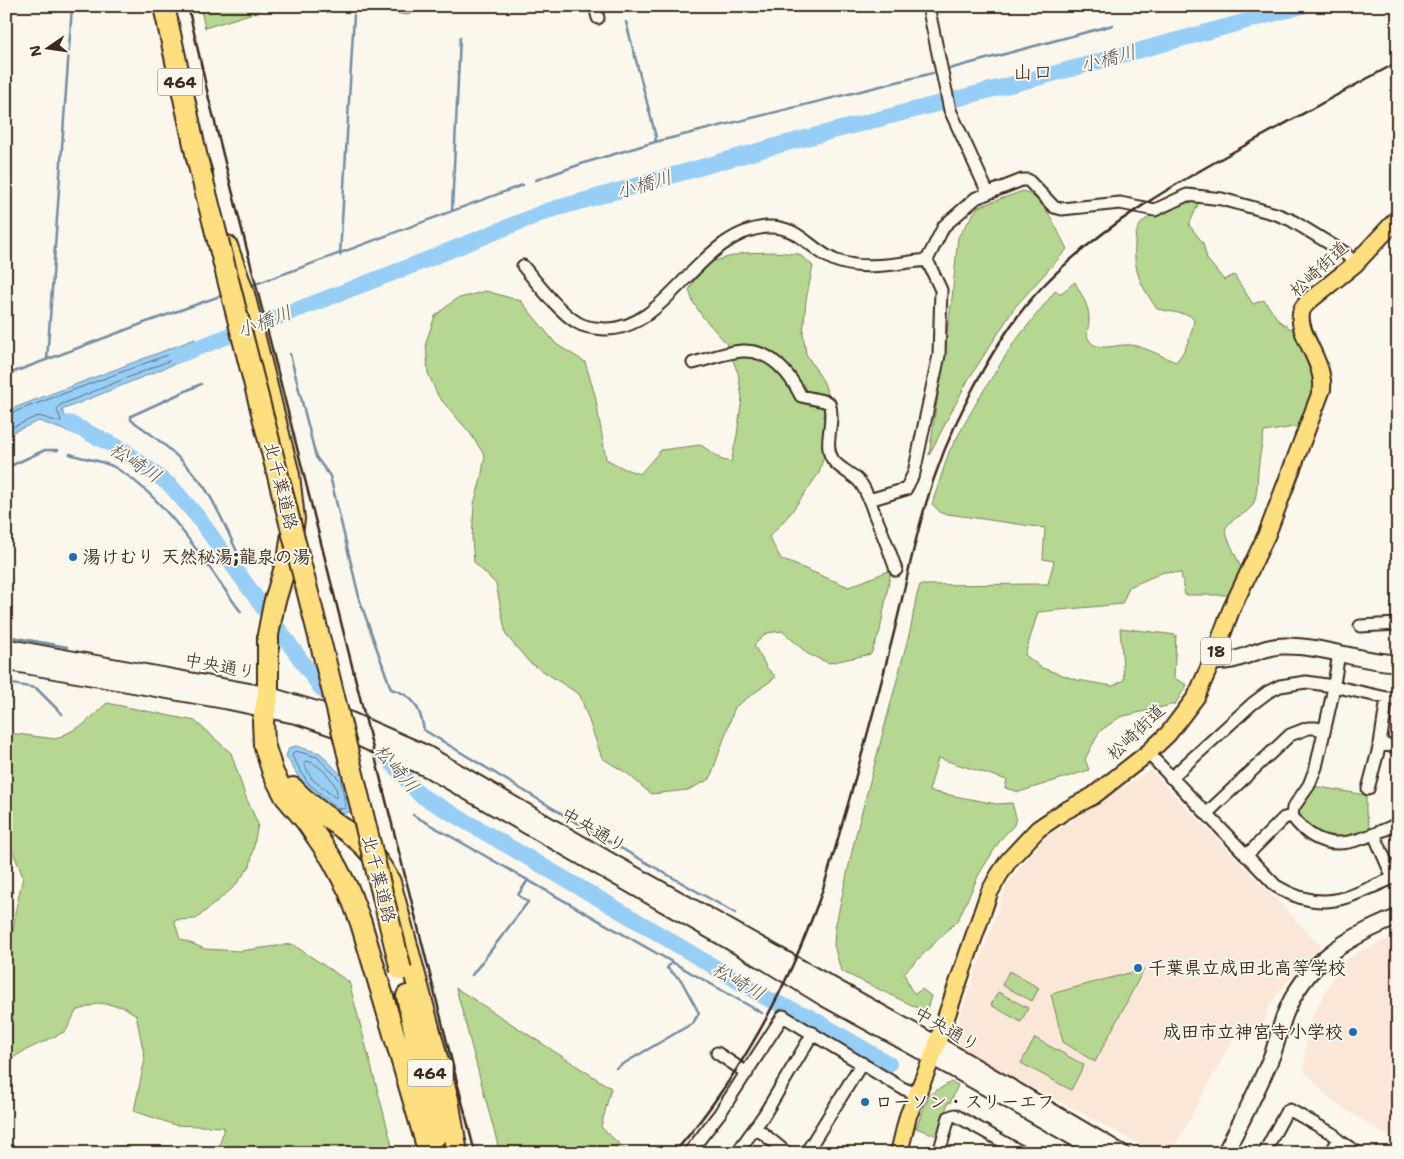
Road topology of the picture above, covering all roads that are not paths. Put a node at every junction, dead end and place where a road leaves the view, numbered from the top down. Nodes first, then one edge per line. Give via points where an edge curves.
1 (164, 6) edge
2 (596, 6) edge
3 (928, 6) edge
4 (598, 18) dead end
5 (197, 158) junction
6 (988, 193) junction
7 (1398, 218) edge
8 (927, 260) junction
9 (1355, 264) junction
10 (523, 266) dead end
11 (693, 363) dead end
12 (869, 500) junction
13 (896, 570) dead end
14 (1398, 624) edge
15 (1360, 626) dead end
16 (6, 647) edge
17 (1338, 653) junction
18 (6, 662) edge
19 (1212, 662) junction
20 (1398, 664) edge
21 (1333, 686) junction
22 (1393, 699) edge
23 (266, 702) junction
24 (1324, 731) junction
25 (1380, 744) junction
26 (1398, 747) edge
27 (1148, 753) junction
28 (1171, 778) junction
29 (1368, 789) dead end
30 (1206, 814) junction
31 (1292, 816) junction
32 (1398, 824) edge
33 (1374, 834) junction
34 (1246, 856) junction
35 (1395, 877) edge
36 (1398, 917) edge
37 (408, 970) junction
38 (407, 995) junction
39 (813, 1033) junction
40 (934, 1051) junction
41 (716, 1053) dead end
42 (862, 1063) junction
43 (747, 1073) junction
44 (917, 1094) junction
45 (755, 1127) junction
46 (1338, 1140) junction
47 (429, 1153) edge
48 (440, 1153) edge
49 (451, 1153) edge
50 (456, 1153) edge
51 (689, 1153) edge
52 (737, 1153) edge
53 (787, 1153) edge
54 (806, 1153) edge
55 (899, 1153) edge
56 (940, 1153) edge
57 (1023, 1153) edge
58 (1101, 1153) edge
59 (1122, 1153) edge
60 (1224, 1153) edge
61 (1264, 1153) edge
62 (1331, 1153) edge
63 (1358, 1153) edge

1 - 5 highway, 北千葉道路 / 464
2 - 4 street
3 - 6 street via 950,110
5 - 23 highway, bridge via 244,294 292,494 294,519 268,635
5 - 37 highway, 北千葉道路 / 464, bridge
6 - 8 street via 976,198 944,226
6 - 9 street via 1028,180 1054,207 1062,209 1120,203 1155,210 1187,195 1222,199 1291,220 1345,254
7 - 9 main road, 松崎街道 / 18
8 - 10 street via 863,266 849,264 834,260 789,231 768,227 754,229 743,232 719,248 643,318 610,329 587,328 576,322
8 - 12 street via 941,290 939,355 914,473 906,489
9 - 19 main road, 松崎街道 / 18 via 1309,301 1300,314 1302,327 1322,372 1322,389 1267,534 1231,610
11 - 12 street via 743,351 773,360 783,368 801,396 829,404 832,411 829,444 833,460 862,484
12 - 13 street
14 - 15 street
16 - 23 street, 中央通り
17 - 19 street via 1279,646 1235,660
17 - 20 street
17 - 21 street
18 - 23 street, 中央通り via 227,700
19 - 27 main road, 松崎街道 / 18 via 1196,696 1168,734
21 - 22 street
21 - 24 street
21 - 28 street via 1293,683 1268,692
22 - 25 street
23 - 37 highway, bridge via 280,766 294,789 365,847 390,882
23 - 40 street, 中央通り via 345,718 406,752 425,753
23 - 47 highway via 264,744 273,772 285,796 332,859 348,891
24 - 30 street via 1308,728 1290,735
24 - 31 street via 1313,776 1293,808
25 - 26 street
25 - 29 street
27 - 28 street
27 - 40 main road, 松崎街道 / 18 via 1093,796 1038,829 1009,860 989,893
28 - 30 street
30 - 34 street
31 - 33 street via 1308,833 1329,844
31 - 34 street via 1284,818
32 - 33 street
33 - 35 street
34 - 35 street via 1276,886 1306,900 1345,898
36 - 60 street via 1369,928 1334,949 1305,978 1284,1016 1274,1052 1252,1102
37 - 38 highway, 北千葉道路 / 464
37 - 50 highway via 448,1099
38 - 48 highway, 北千葉道路 / 464
38 - 49 highway, 北千葉道路 / 464
39 - 42 street
39 - 43 street via 783,1016
39 - 45 street
40 - 44 main road, 松崎街道 / 18
40 - 58 street, 中央通り via 959,1072
40 - 59 street, 中央通り
41 - 43 street
42 - 44 street
42 - 54 street
43 - 51 street
44 - 55 main road, 松崎街道 / 18
45 - 52 street
45 - 53 street
46 - 61 street via 1334,1134 1290,1110
46 - 62 street
46 - 63 street
56 - 57 street via 949,1118 955,1115

